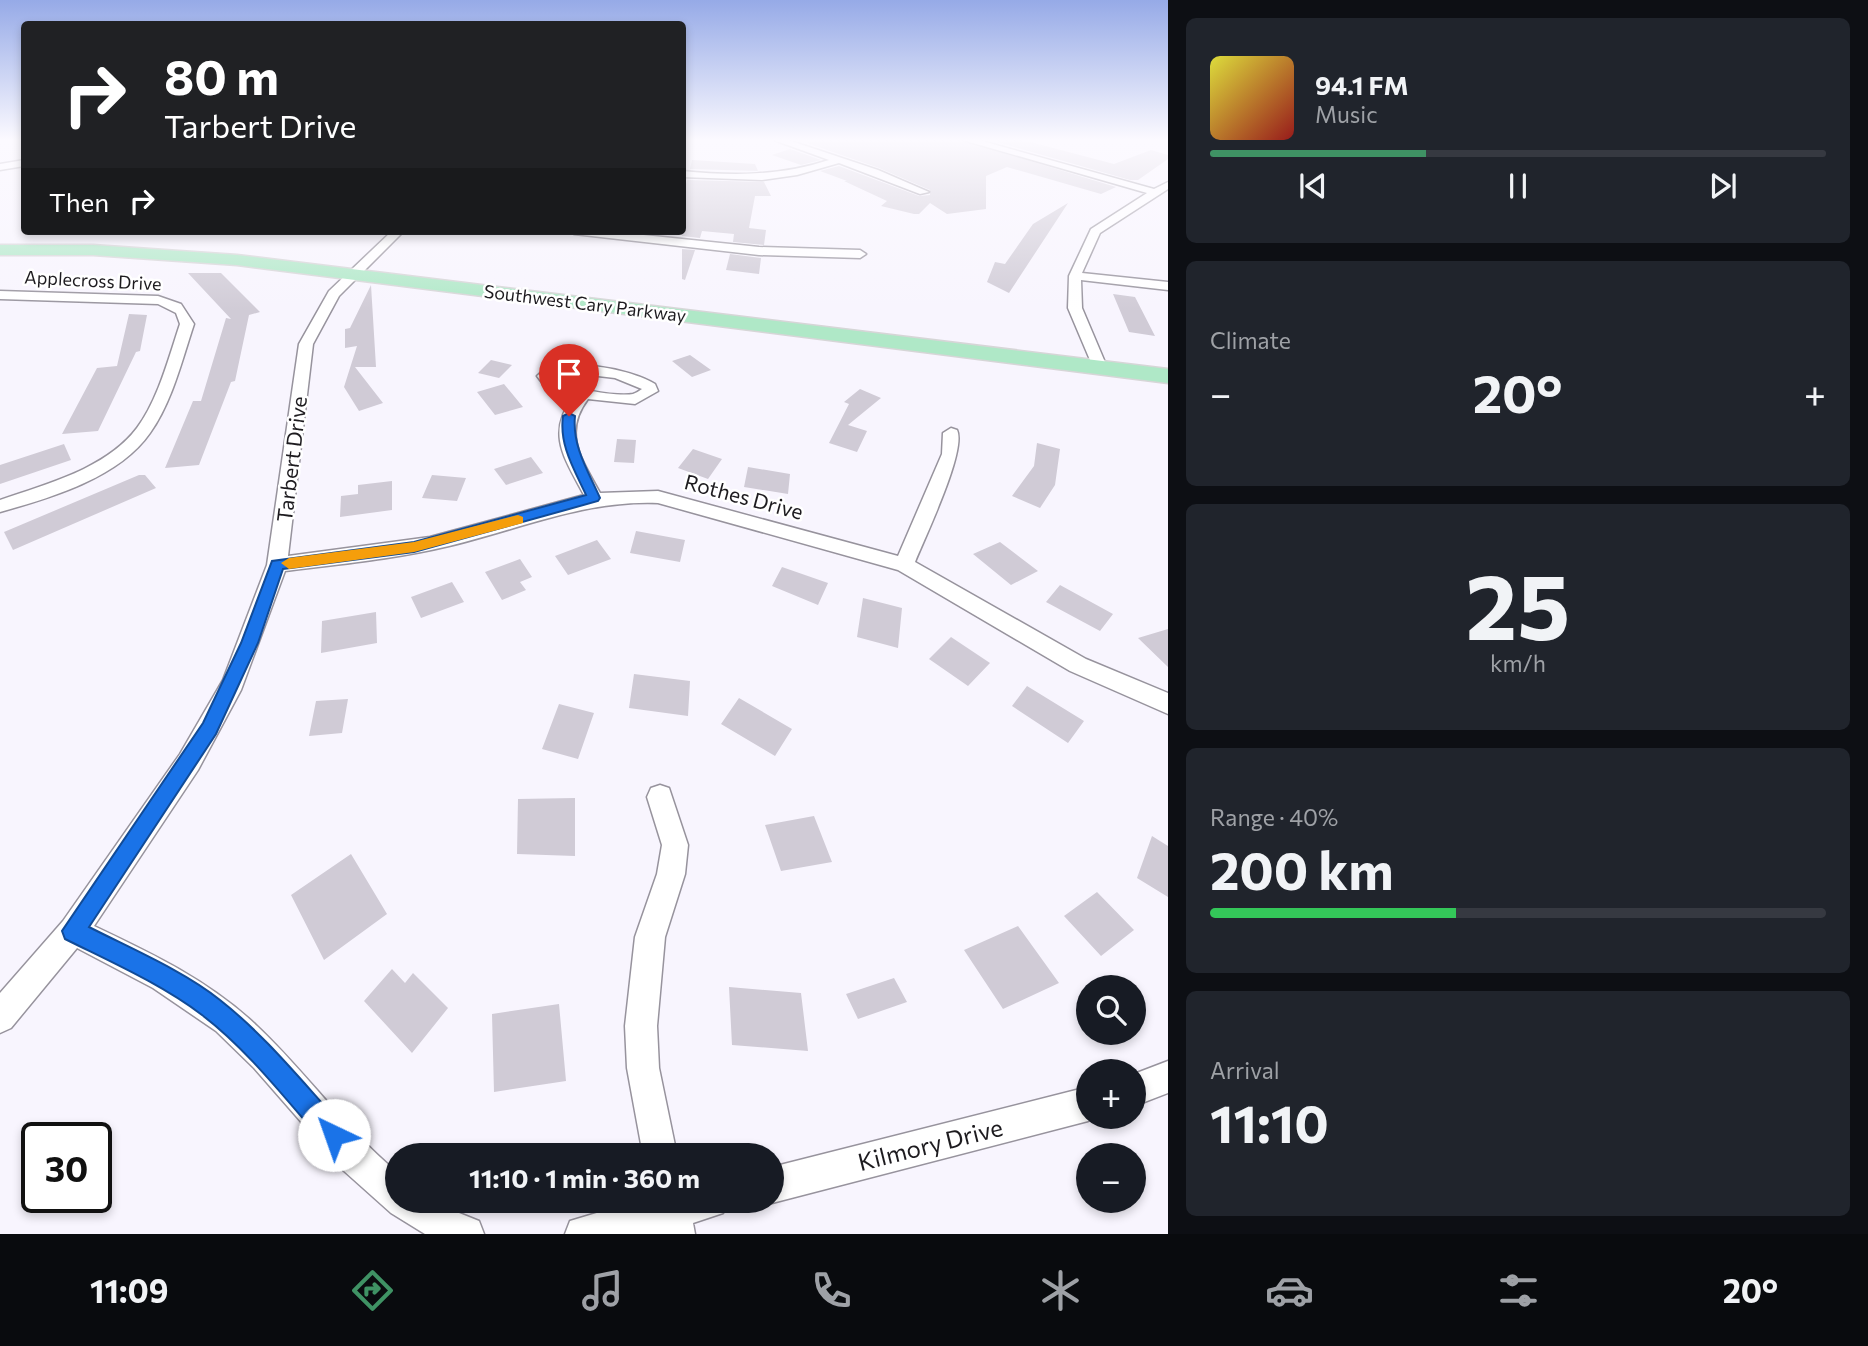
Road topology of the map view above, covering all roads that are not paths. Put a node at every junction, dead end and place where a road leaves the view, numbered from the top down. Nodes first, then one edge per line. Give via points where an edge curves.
1 (1147, 197) edge
2 (394, 235) edge
3 (611, 235) edge
4 (0, 238) edge
5 (0, 250) edge
6 (860, 254) dead end
7 (359, 267) junction
8 (1075, 276) junction
9 (1168, 286) edge
10 (0, 295) edge
11 (1093, 348) junction
12 (1130, 352) dead end
13 (1100, 367) junction
14 (1168, 376) edge
15 (584, 394) junction
16 (951, 433) dead end
17 (594, 498) junction
18 (0, 506) edge
19 (277, 565) junction
20 (904, 565) junction
21 (1168, 704) edge
22 (660, 797) dead end
23 (73, 931) junction
24 (0, 1017) edge
25 (1168, 1077) edge
26 (1146, 1085) edge
27 (1076, 1107) edge
28 (658, 1143) edge
29 (784, 1182) edge
30 (385, 1184) edge
31 (425, 1213) edge
32 (673, 1215) edge
33 (466, 1234) edge
34 (583, 1234) edge

1 - 8 street via 1102,224
2 - 7 street, Tarbert Drive
3 - 6 street via 759,251
4 - 7 main road, Southwest Cary Parkway via 181,240
5 - 7 main road, Southwest Cary Parkway via 164,253
7 - 11 main road, Southwest Cary Parkway
7 - 13 main road, Southwest Cary Parkway
7 - 19 street, Tarbert Drive via 325,306 303,353
8 - 9 street
8 - 11 street via 1075,308
10 - 18 street, Applecross Drive via 158,300 178,308 187,324 147,425 132,443 88,471
11 - 12 main road, Southwest Cary Parkway
11 - 13 street
13 - 14 main road, Southwest Cary Parkway
15 - 15 street via 552,386 544,376 555,369 577,369 640,379 650,387 635,399
15 - 17 street via 569,416 567,432
16 - 20 street via 950,454
17 - 19 street, Rothes Drive via 414,547
17 - 20 street, Rothes Drive via 669,499
19 - 23 street, Tarbert Drive via 250,643 209,729
20 - 21 street, Rothes Drive via 1078,664
22 - 28 street via 675,845 671,874 650,937 641,1027 643,1069
23 - 24 street, Tarbert Drive
23 - 30 street via 209,1006 245,1036 352,1155
25 - 26 street
27 - 29 street, Kilmory Drive
31 - 33 street
32 - 34 street

